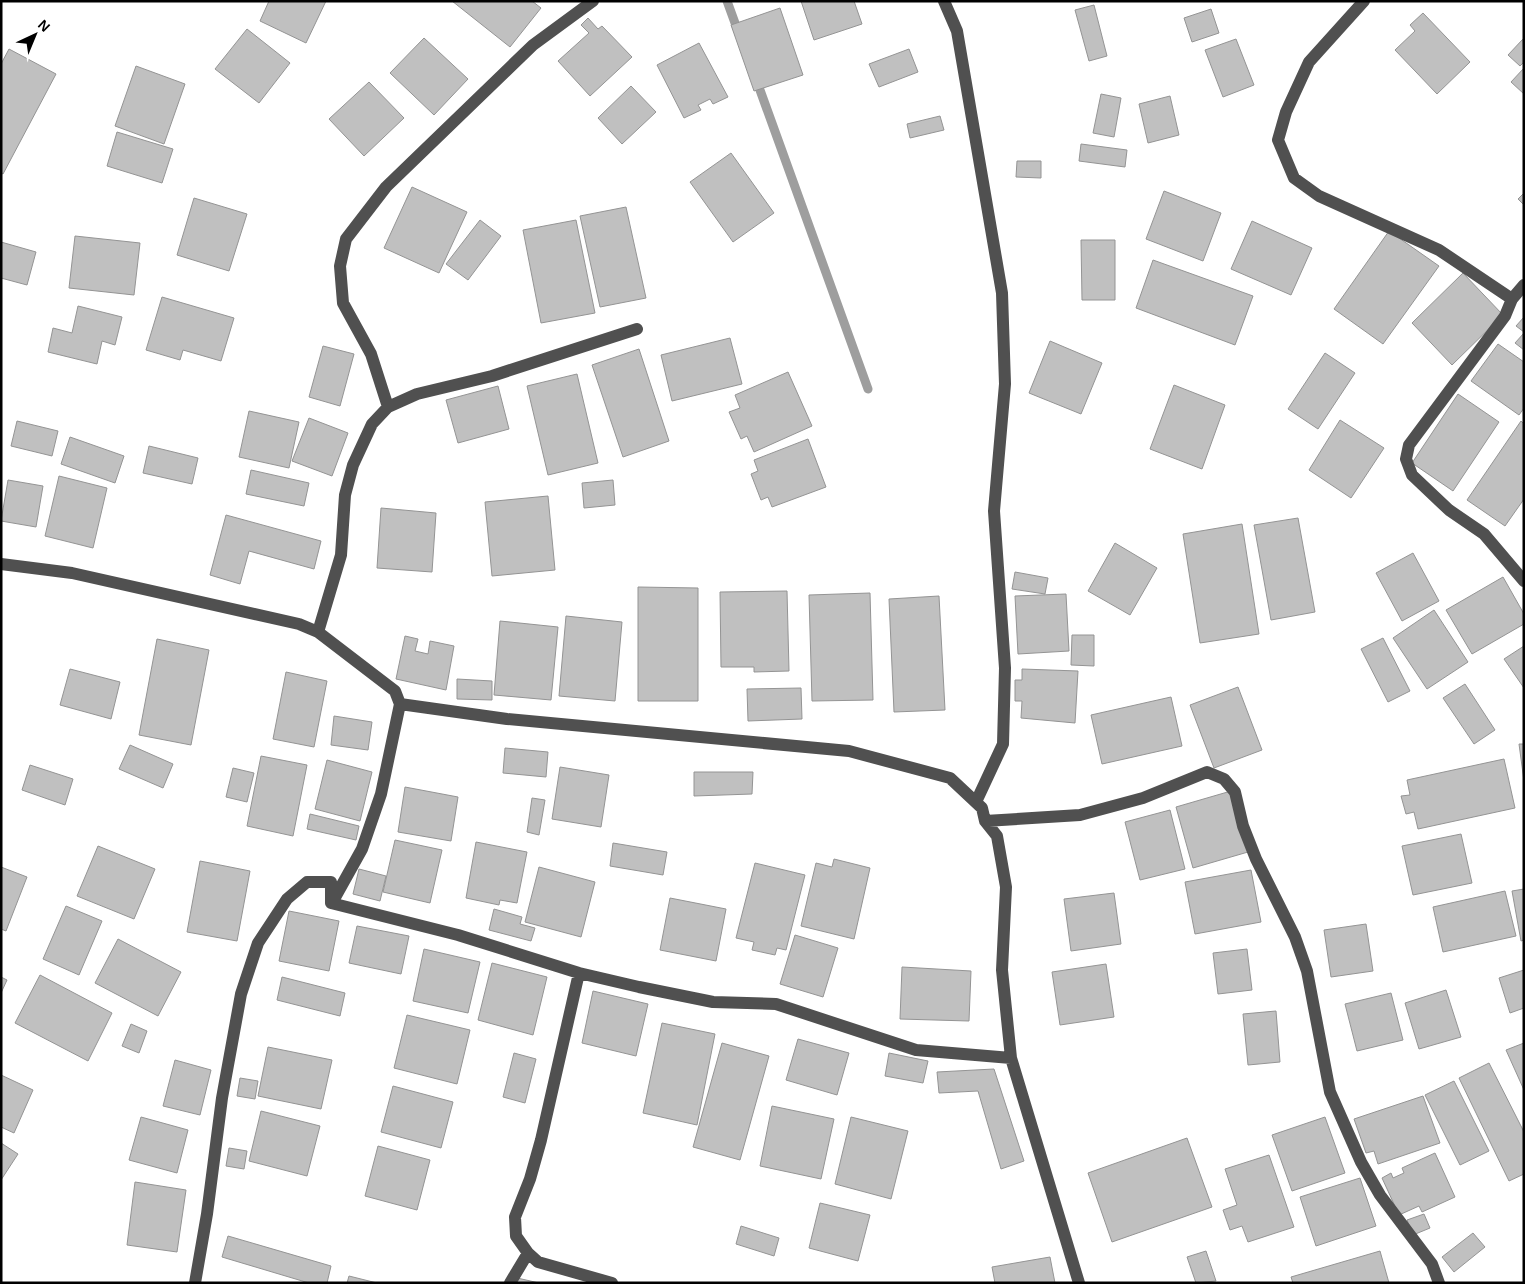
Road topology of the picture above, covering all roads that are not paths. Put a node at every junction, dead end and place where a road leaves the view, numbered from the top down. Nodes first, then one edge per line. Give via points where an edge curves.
1 (593, 1) edge
2 (944, 1) edge
3 (1364, 1) edge
4 (1524, 285) edge
5 (1512, 299) junction
6 (637, 329) dead end
7 (388, 407) junction
8 (1, 564) edge
9 (1524, 581) edge
10 (318, 632) junction
11 (400, 704) junction
12 (976, 802) junction
13 (984, 821) junction
14 (331, 903) junction
15 (579, 973) junction
16 (1011, 1058) junction
17 (528, 1253) junction
18 (195, 1283) edge
19 (510, 1283) edge
20 (612, 1283) edge
21 (1079, 1283) edge
22 (1438, 1283) edge

1 - 7 street via 533,45 386,187 346,239 340,266 343,303 371,354
2 - 12 street via 957,31 1002,293 1005,384 994,511 1005,668 1003,744
3 - 5 street via 1309,62 1286,112 1278,140 1294,178 1319,196 1439,250
4 - 5 street
5 - 9 street via 1505,316 1409,446 1406,459 1412,474 1449,510 1484,534
6 - 7 street via 492,376 417,394
7 - 10 street via 372,424 353,465 345,495 340,555
8 - 10 street via 72,573 299,624
10 - 11 street via 395,691
11 - 12 street via 507,719 849,751 950,778
11 - 14 street via 381,794 362,849
12 - 13 street via 982,808
13 - 16 street via 996,836 1006,887 1002,970
13 - 22 street via 1080,815 1143,798 1207,772 1224,780 1236,792 1243,826 1256,860 1295,937 1304,963 1330,1092 1361,1162 1380,1195 1432,1264
14 - 15 street via 458,936
14 - 18 street via 331,882 307,882 287,899 258,943 241,994
15 - 16 street via 713,1002 776,1004 916,1050
15 - 17 street via 541,1140 515,1217 516,1236
16 - 21 street
17 - 19 street
17 - 20 street via 538,1262

